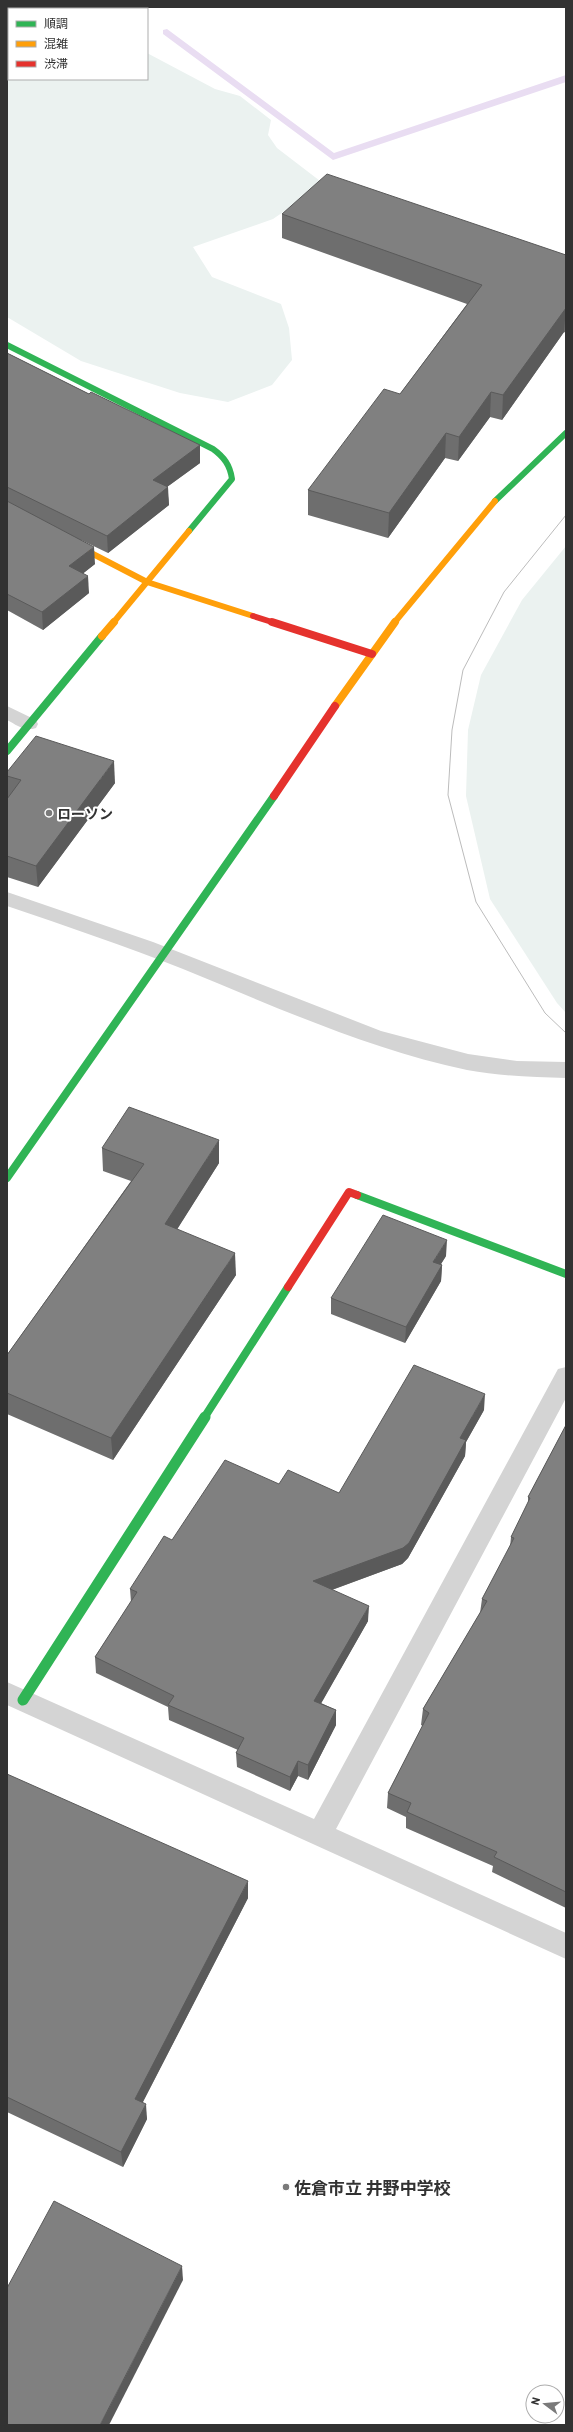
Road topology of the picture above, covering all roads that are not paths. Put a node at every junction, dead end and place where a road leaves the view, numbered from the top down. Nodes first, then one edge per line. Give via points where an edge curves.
1 (7, 345) edge
2 (566, 433) edge
3 (56, 535) edge
4 (147, 582) junction
5 (372, 654) junction
6 (7, 712) edge
7 (29, 724) junction
8 (7, 751) edge
9 (7, 899) edge
10 (165, 954) junction
11 (566, 1070) edge
12 (7, 1178) edge
13 (566, 1274) edge
14 (566, 1376) edge
15 (15, 1696) edge
16 (320, 1834) junction
17 (566, 1946) edge

1 - 4 street via 227,457 232,479
2 - 5 street via 500,495 438,566
3 - 4 street
4 - 5 street
4 - 7 street
5 - 10 street
6 - 7 street
7 - 8 street
9 - 10 street
10 - 11 street via 385,1042 434,1056 504,1067
10 - 12 street
13 - 15 street via 349,1192
14 - 16 street
15 - 16 street
16 - 17 street

